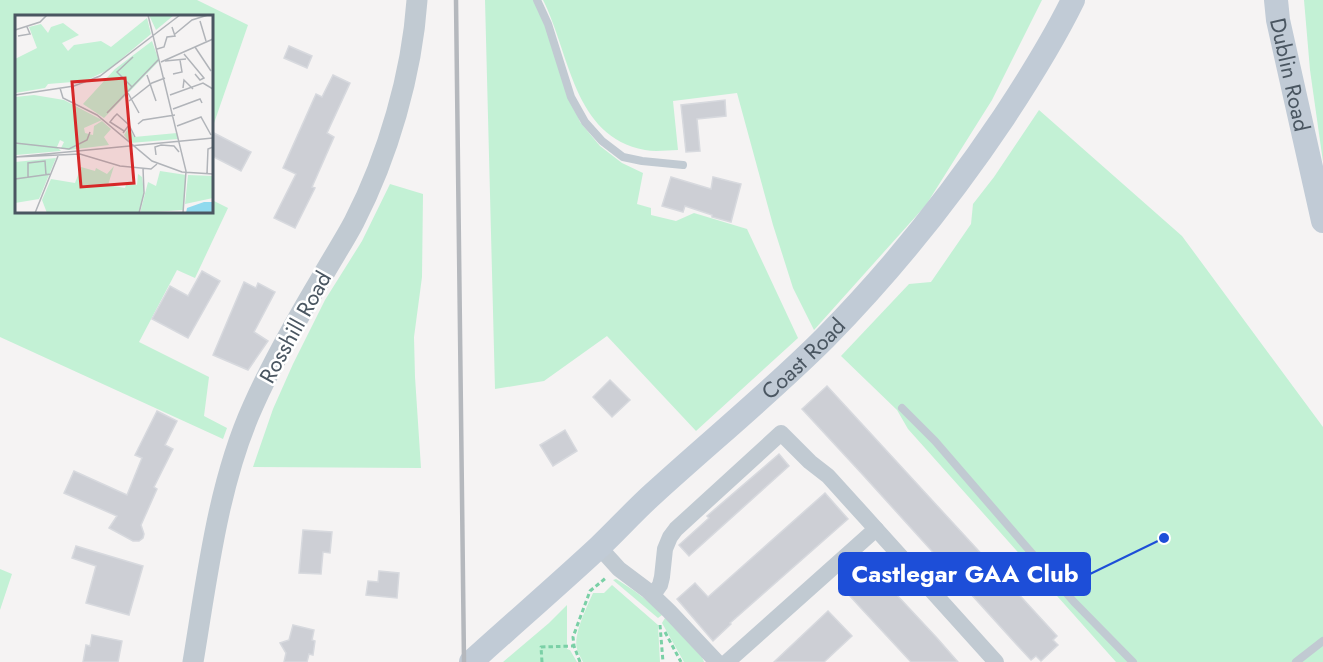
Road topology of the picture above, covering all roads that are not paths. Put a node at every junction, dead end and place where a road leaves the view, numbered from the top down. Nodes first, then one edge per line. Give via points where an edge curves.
1 (417, 0) edge
2 (537, 0) edge
3 (1073, 0) edge
4 (1276, 0) edge
5 (683, 165) dead end
6 (1323, 221) edge
7 (902, 408) dead end
8 (876, 529) junction
9 (599, 547) junction
10 (653, 596) junction
11 (1323, 641) edge
12 (479, 655) edge
13 (193, 662) edge
14 (717, 662) edge
15 (727, 662) edge
16 (996, 662) edge
17 (1133, 662) edge
18 (1296, 662) edge

1 - 13 street, Rosshill Road via 409,61 375,177 278,353 233,459 220,508
2 - 5 lane via 571,98 585,122 623,157
3 - 9 main road, Coast Road via 1034,70 973,162 879,282 824,339
4 - 6 main road, Dublin Road
7 - 17 lane via 936,441 1074,602
8 - 10 street via 828,476 781,433 676,529 665,549 660,585
8 - 15 street
8 - 16 street
9 - 10 street
9 - 12 main road, Coast Road
10 - 14 street
11 - 18 lane

